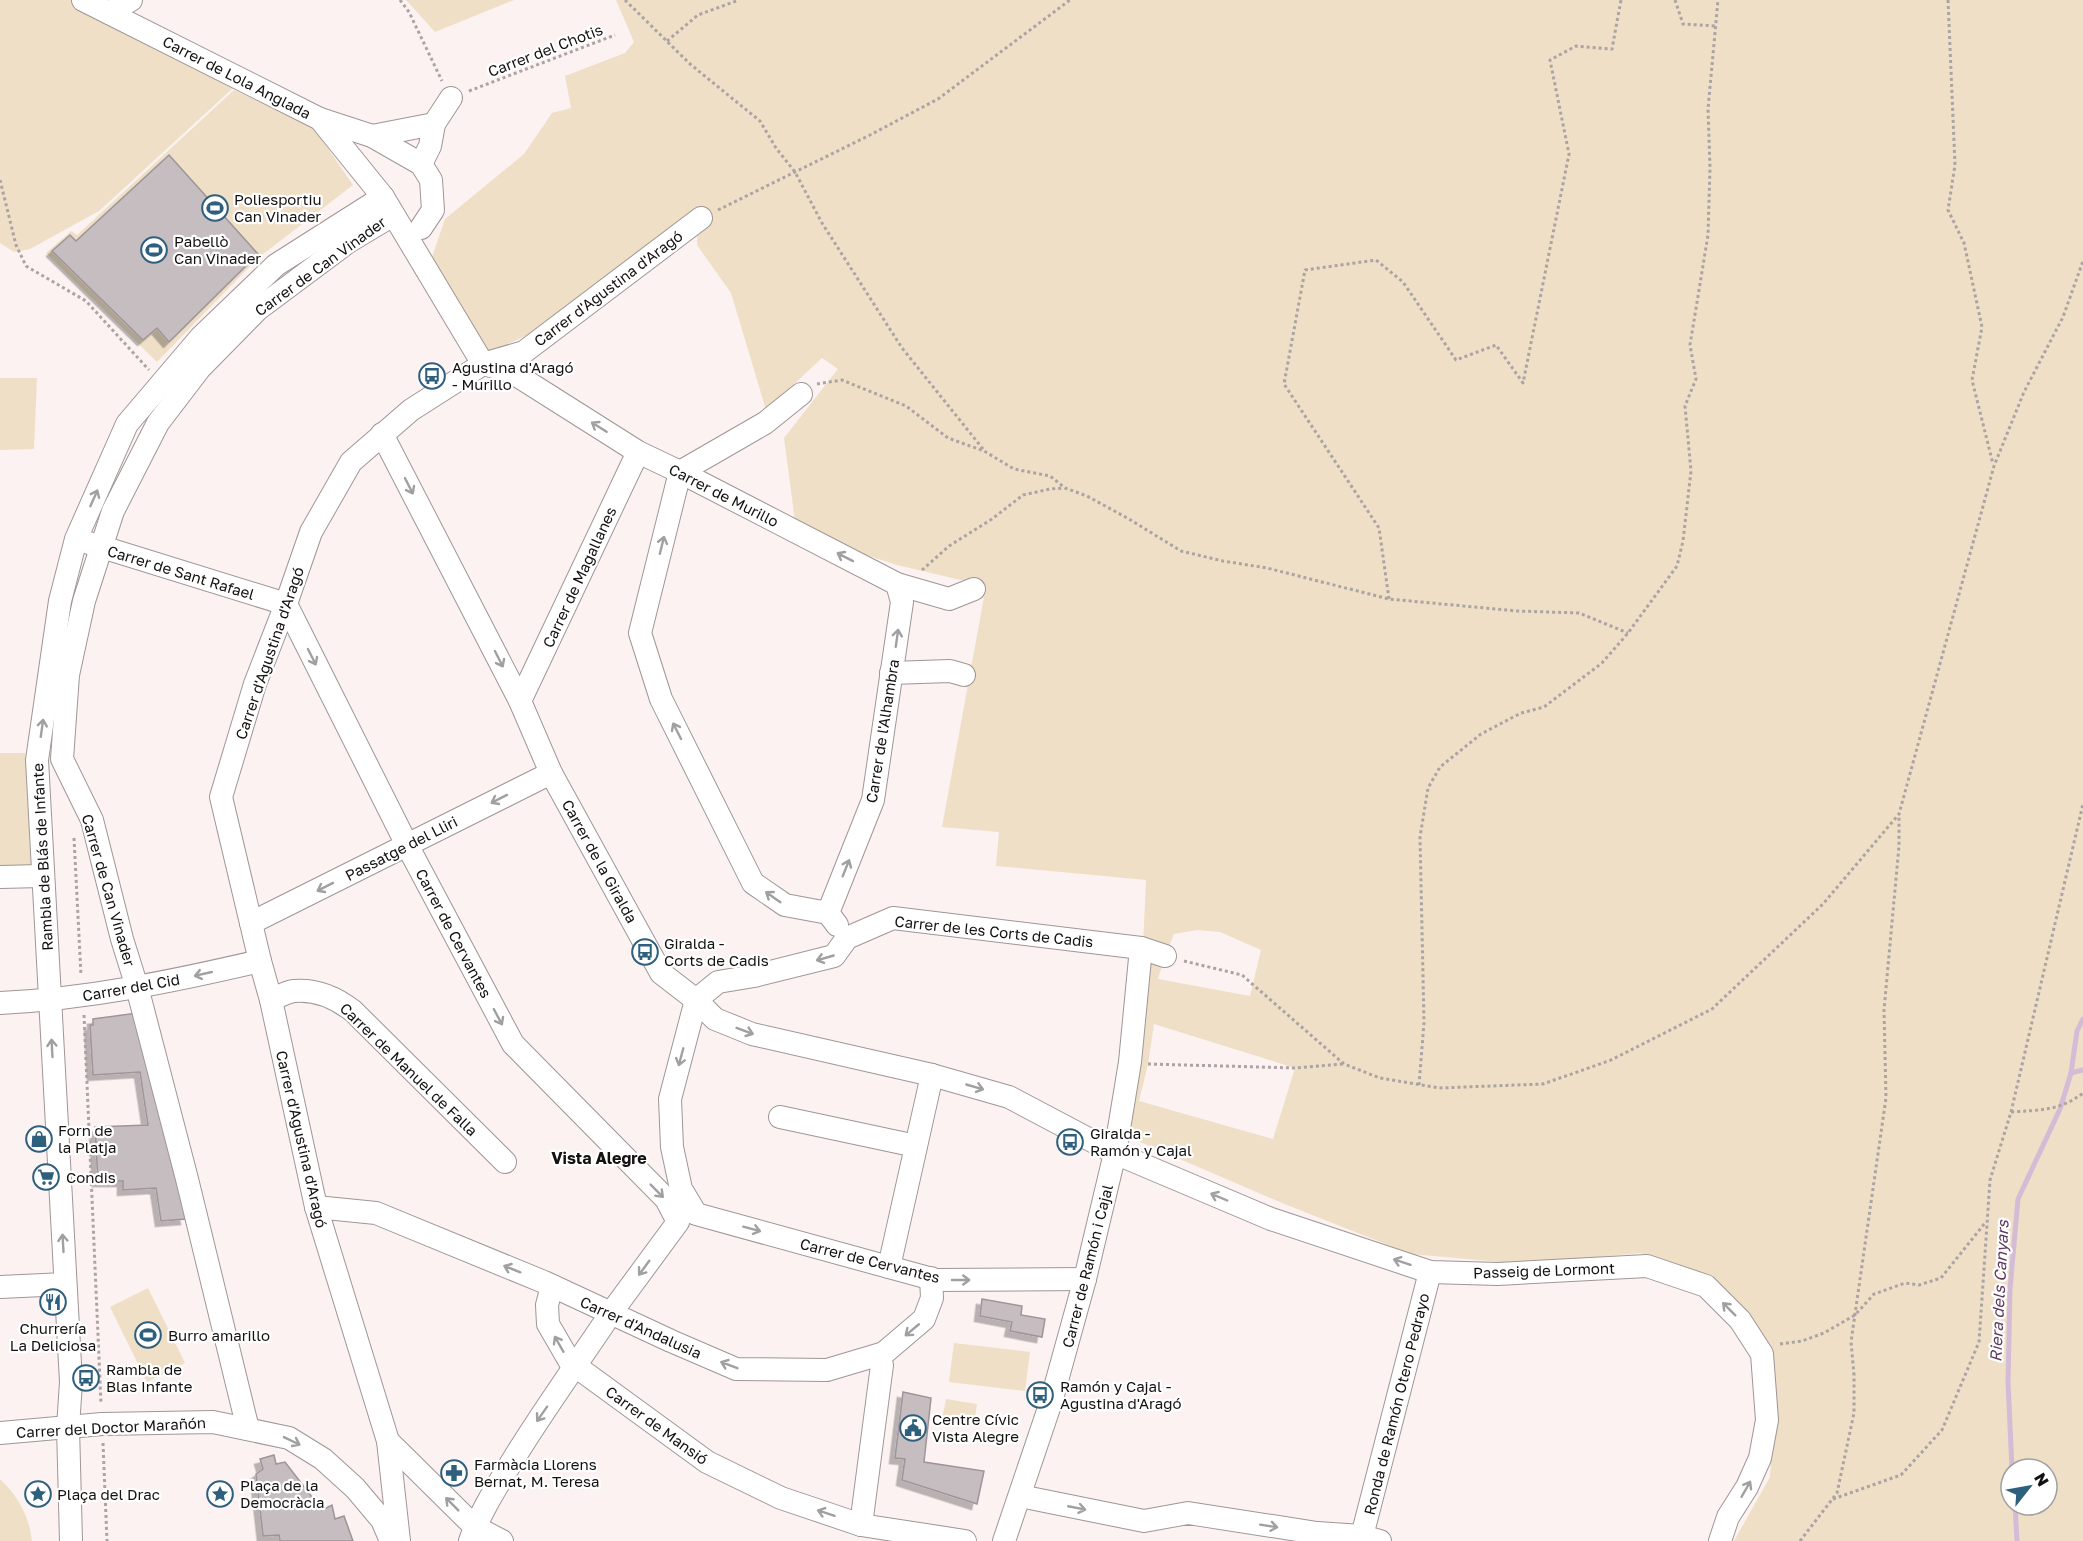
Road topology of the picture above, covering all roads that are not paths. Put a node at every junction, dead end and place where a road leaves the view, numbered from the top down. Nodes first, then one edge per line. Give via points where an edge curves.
1 (83, 0) edge
2 (131, 0) edge
3 (110, 14) junction
4 (451, 98) road end
5 (320, 118) junction
6 (434, 124) junction
7 (372, 136) junction
8 (421, 164) junction
9 (388, 206) junction
10 (701, 219) road end
11 (421, 228) dead end
12 (483, 364) junction
13 (801, 394) road end
14 (382, 434) junction
15 (638, 452) junction
16 (680, 472) junction
17 (76, 539) junction
18 (102, 547) junction
19 (901, 585) junction
20 (974, 589) dead end
21 (286, 604) junction
22 (891, 673) junction
23 (964, 675) dead end
24 (520, 701) junction
25 (551, 773) junction
26 (407, 845) junction
27 (42, 876) junction
28 (0, 877) edge
29 (828, 913) junction
30 (251, 923) junction
31 (847, 938) junction
32 (1141, 948) junction
33 (1165, 956) road end
34 (260, 961) junction
35 (137, 987) junction
36 (271, 1000) junction
37 (696, 1000) junction
38 (49, 1001) junction
39 (0, 1003) edge
40 (932, 1075) junction
41 (780, 1117) dead end
42 (916, 1146) junction
43 (1115, 1153) junction
44 (505, 1162) dead end
45 (316, 1208) junction
46 (687, 1218) junction
47 (889, 1267) junction
48 (1430, 1272) junction
49 (932, 1278) junction
50 (1085, 1279) junction
51 (65, 1284) junction
52 (552, 1286) junction
53 (0, 1287) edge
54 (608, 1318) junction
55 (882, 1365) dead end
56 (575, 1366) junction
57 (68, 1427) junction
58 (248, 1429) junction
59 (0, 1432) edge
60 (388, 1441) junction
61 (429, 1481) junction
62 (1020, 1496) junction
63 (394, 1497) junction
64 (861, 1525) junction
65 (472, 1534) edge
66 (1316, 1537) edge
67 (1371, 1538) edge
68 (71, 1541) edge
69 (391, 1541) edge
70 (399, 1541) edge
71 (502, 1541) edge
72 (965, 1541) edge
73 (1004, 1541) edge
74 (1720, 1541) edge

1 - 3 street, Carrer de Lola Anglada
2 - 3 street
3 - 5 street, Carrer de Lola Anglada
4 - 6 street
5 - 7 street
5 - 9 street, Carrer de Lola Anglada
6 - 7 street
6 - 8 street
7 - 8 street
8 - 11 street via 431,180 433,210
9 - 12 street, Carrer de Lola Anglada
17 -> 9 street, Rambla de Blás de Infante via 127,424 201,337 276,265
9 - 18 street, Carrer de Can Vinader via 348,242 257,310 200,368 158,423 113,511
10 - 12 street, Carrer d'Agustina d'Aragó via 524,352
12 - 14 street, Carrer d'Agustina d'Aragó via 411,410
15 -> 12 street, Carrer de Murillo via 510,371
13 - 16 street via 765,423
14 - 21 street, Carrer d'Agustina d'Aragó via 351,462 311,532
14 -> 24 street, Carrer de la Giralda
15 - 16 street, Carrer de Murillo
15 - 24 street, Carrer de Magallanes
19 -> 16 street, Carrer de Murillo
29 -> 16 street via 785,905 753,883 661,699 640,633
17 - 18 street, Carrer de Sant Rafael
27 -> 17 street, Rambla de Blás de Infante via 37,760 60,601
18 - 21 street, Carrer de Sant Rafael
18 - 35 street, Carrer de Can Vinader via 84,601 68,675 62,759 93,820
19 - 20 street, Carrer de Murillo via 949,599
22 -> 19 street, Carrer de l'Alhambra
21 -> 26 street, Carrer de Cervantes
21 - 30 street, Carrer d'Agustina d'Aragó via 255,684 222,797
22 - 23 street via 950,671
29 -> 22 street, Carrer de l'Alhambra via 873,800
24 - 25 street, Carrer de la Giralda
25 -> 26 street, Passatge del Lliri
25 - 37 street, Carrer de la Giralda via 661,973
26 -> 30 street, Passatge del Lliri
26 -> 46 street, Carrer de Cervantes via 513,1044
27 - 28 street
27 - 38 street, Rambla de Blás de Infante
29 - 31 street
30 - 34 street, Carrer d'Agustina d'Aragó
31 - 32 street, Carrer de les Corts de Cadis via 893,918
31 -> 37 street, Carrer de les Corts de Cadis via 834,956 718,982
32 - 33 street, Carrer de les Corts de Cadis
32 - 43 street, Carrer de Ramón i Cajal via 1139,1063
34 -> 35 street, Carrer del Cid
34 - 36 street, Carrer d'Agustina d'Aragó
35 - 38 street, Carrer del Cid
35 - 58 street, Carrer de Can Vinader
36 - 44 street, Carrer de Manuel de Falla via 293,991 323,994 340,1001
36 - 45 street, Carrer d'Agustina d'Aragó
37 -> 40 street, Carrer de la Giralda via 715,1019 752,1034
37 -> 46 street via 670,1099 672,1147
38 - 39 street, Carrer del Cid
51 -> 38 street, Rambla de Blás de Infante
40 - 42 street
40 -> 43 street, Carrer de la Giralda via 1009,1096
41 - 42 street
42 - 47 street
48 -> 43 street, Passeig de Lormont via 1271,1219
43 - 50 street, Carrer de Ramón i Cajal
52 -> 45 street, Carrer d'Andalusia via 376,1213
45 - 60 street, Carrer d'Agustina d'Aragó
46 -> 47 street, Carrer de Cervantes
46 -> 54 street
47 - 49 street, Carrer de Cervantes
48 - 67 street, Ronda de Ramón Otero Pedrayo
74 -> 48 street, Passeig de Lormont via 1728,1517 1754,1475 1767,1420 1762,1353 1740,1320 1706,1286 1647,1266 1498,1274
49 -> 50 street, Carrer de Cervantes
49 -> 54 street, Carrer d'Andalusia via 932,1298 924,1319 884,1353 827,1370 736,1369
50 - 62 street, Carrer de Ramón i Cajal
51 - 53 street
51 - 57 street, Rambla de Blás de Infante via 71,1382
52 - 54 street, Carrer d'Andalusia
56 -> 52 street, Carrer de Mansió via 548,1324
54 - 56 street
55 - 64 street
64 -> 56 street, Carrer de Mansió via 781,1498 707,1462
56 -> 65 street via 529,1432
57 - 58 street, Carrer del Doctor Marañón via 213,1422
57 - 59 street, Carrer del Doctor Marañón
57 - 68 street, Rambla de Blás de Infante
58 -> 69 street, Carrer del Doctor Marañón via 289,1438 323,1459 382,1520
60 - 61 street, Carrer d'Agustina d'Aragó
60 - 63 street, Carrer d'Agustina d'Aragó
61 - 63 street
65 -> 61 street, Carrer d'Agustina d'Aragó
62 -> 66 street via 1144,1521 1188,1513
62 - 73 street, Carrer de Ramón i Cajal
63 - 70 street, Carrer d'Agustina d'Aragó
64 - 72 street, Carrer de Mansió
65 - 71 street, Carrer d'Agustina d'Aragó
66 - 67 street

